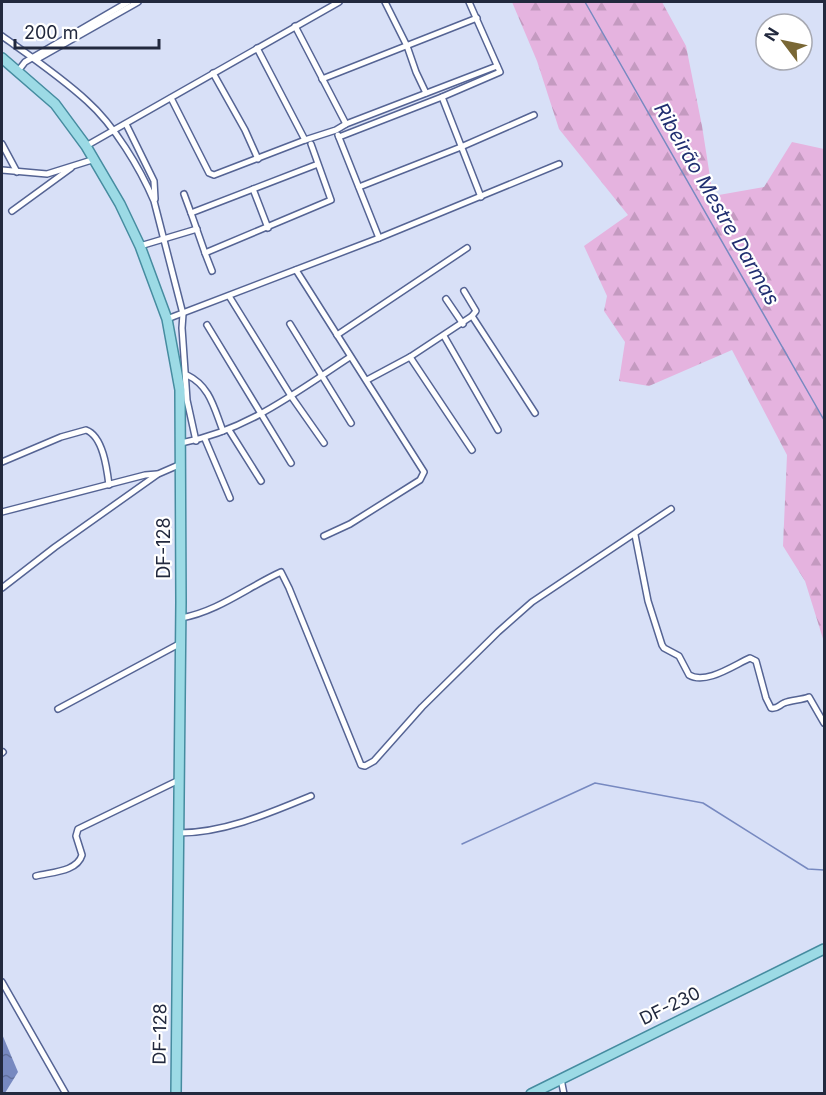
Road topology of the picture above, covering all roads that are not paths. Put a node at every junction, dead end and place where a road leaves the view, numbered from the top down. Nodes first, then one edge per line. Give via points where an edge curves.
1 (128, 2) edge
2 (138, 2) edge
3 (339, 2) edge
4 (385, 2) edge
5 (469, 2) edge
6 (477, 18) junction
7 (296, 26) junction
8 (2, 36) edge
9 (407, 46) junction
10 (257, 48) junction
11 (2, 58) edge
12 (33, 59) junction
13 (496, 66) junction
14 (18, 71) junction
15 (213, 73) junction
16 (322, 79) junction
17 (426, 93) junction
18 (442, 97) junction
19 (171, 98) junction
20 (534, 115) dead end
21 (126, 123) junction
22 (345, 124) junction
23 (336, 130) junction
24 (112, 131) junction
25 (339, 137) junction
26 (304, 140) junction
27 (2, 144) edge
28 (311, 144) dead end
29 (86, 146) junction
30 (461, 147) junction
31 (95, 159) junction
32 (258, 159) junction
33 (318, 164) junction
34 (559, 164) dead end
35 (75, 165) junction
36 (2, 170) edge
37 (17, 172) junction
38 (359, 187) junction
39 (253, 189) junction
40 (184, 194) dead end
41 (481, 197) junction
42 (154, 201) junction
43 (12, 211) dead end
44 (191, 213) junction
45 (268, 228) junction
46 (196, 229) junction
47 (162, 238) junction
48 (379, 238) junction
49 (140, 246) junction
50 (467, 248) dead end
51 (205, 253) junction
52 (212, 270) dead end
53 (296, 270) junction
54 (464, 291) dead end
55 (229, 296) junction
56 (446, 299) dead end
57 (183, 314) junction
58 (472, 316) junction
59 (167, 319) junction
60 (207, 324) dead end
61 (290, 324) dead end
62 (463, 324) junction
63 (337, 335) junction
64 (444, 336) junction
65 (350, 357) junction
66 (410, 357) junction
67 (187, 375) junction
68 (323, 375) junction
69 (368, 380) junction
70 (291, 396) junction
71 (535, 413) dead end
72 (261, 415) junction
73 (351, 423) dead end
74 (226, 430) junction
75 (498, 430) dead end
76 (205, 439) junction
77 (196, 441) junction
78 (181, 443) junction
79 (324, 443) dead end
80 (472, 450) dead end
81 (2, 462) edge
82 (291, 463) dead end
83 (181, 464) junction
84 (158, 474) junction
85 (261, 481) dead end
86 (109, 485) junction
87 (230, 498) dead end
88 (671, 508) dead end
89 (2, 512) edge
90 (634, 535) junction
91 (324, 536) dead end
92 (2, 588) edge
93 (179, 618) junction
94 (179, 644) junction
95 (58, 709) dead end
96 (825, 723) edge
97 (179, 780) junction
98 (311, 796) dead end
99 (178, 832) junction
100 (36, 876) dead end
101 (825, 949) edge
102 (2, 982) edge
103 (561, 1079) junction
104 (66, 1094) edge
105 (176, 1094) edge
106 (531, 1094) edge
107 (564, 1094) edge

1 - 12 street
2 - 12 street
3 - 7 street
4 - 9 street
5 - 6 street
6 - 9 street
6 - 13 street
7 - 10 street
7 - 16 street
8 - 12 street
9 - 16 street
9 - 17 street
10 - 15 street
10 - 26 street
11 - 14 main road, DF-128 / DF-128
12 - 14 street
12 - 24 street via 88,102
13 - 17 street
13 - 18 street via 500,72
14 - 29 main road, DF-128 / DF-128 via 55,104
15 - 19 street
15 - 32 street
16 - 22 street
17 - 22 street
18 - 25 street
18 - 30 street
19 - 21 street
19 - 32 street via 211,175
20 - 30 street
21 - 24 street
21 - 42 street via 154,180
22 - 23 street
23 - 25 street
23 - 26 street
24 - 29 street
24 - 42 street
25 - 38 street
26 - 32 street
27 - 37 street
28 - 33 street
29 - 31 main road, DF-128 / DF-128
30 - 38 street
30 - 41 street
31 - 35 street
31 - 49 main road, DF-128 / DF-128
33 - 39 street
33 - 45 street via 331,200
34 - 41 street
35 - 37 street via 47,174
35 - 43 street
36 - 37 street
38 - 48 street
39 - 44 street
39 - 45 street
40 - 44 street
41 - 48 street
42 - 47 street
44 - 46 street
45 - 51 street
46 - 47 street
46 - 51 street
47 - 49 street
47 - 57 street
48 - 53 street
49 - 59 main road, DF-128 / DF-128
50 - 63 street
51 - 52 street
53 - 55 street
53 - 63 street
54 - 58 street via 476,311
55 - 57 street
55 - 70 street
56 - 62 street
57 - 59 street
57 - 67 street
58 - 62 street
58 - 71 street
59 - 78 main road, DF-128 / DF-128 via 180,390
60 - 72 street
61 - 68 street
62 - 64 street
63 - 65 street
64 - 66 street
64 - 75 street
65 - 68 street
65 - 69 street
66 - 69 street
66 - 80 street
67 - 74 street via 205,387
67 - 77 street via 187,400
68 - 70 street
68 - 73 street
69 - 91 street via 424,472 423,477 350,524
70 - 72 street
70 - 79 street
72 - 74 street
72 - 82 street
74 - 76 street
74 - 85 street
76 - 77 street
76 - 87 street
77 - 78 street
78 - 83 main road, DF-128 / DF-128
81 - 86 street via 86,430 94,435 105,460
83 - 84 street
83 - 93 main road, DF-128 / DF-128
84 - 86 street
84 - 92 street
86 - 89 street
88 - 90 street
90 - 93 street via 532,602 365,766 361,765 280,572 212,608
90 - 96 street via 662,645 679,656 688,675 711,676 753,659 771,708 809,697
93 - 94 main road, DF-128 / DF-128
94 - 95 street
94 - 97 main road, DF-128 / DF-128
97 - 99 main road, DF-128 / DF-128
97 - 100 street via 78,829 76,836 82,855 78,864
98 - 99 street via 267,814 199,833
99 - 105 main road, DF-128 / DF-128
101 - 103 main road, DF-230 / DF-230
102 - 104 street
103 - 106 main road, DF-230 / DF-230
103 - 107 street

